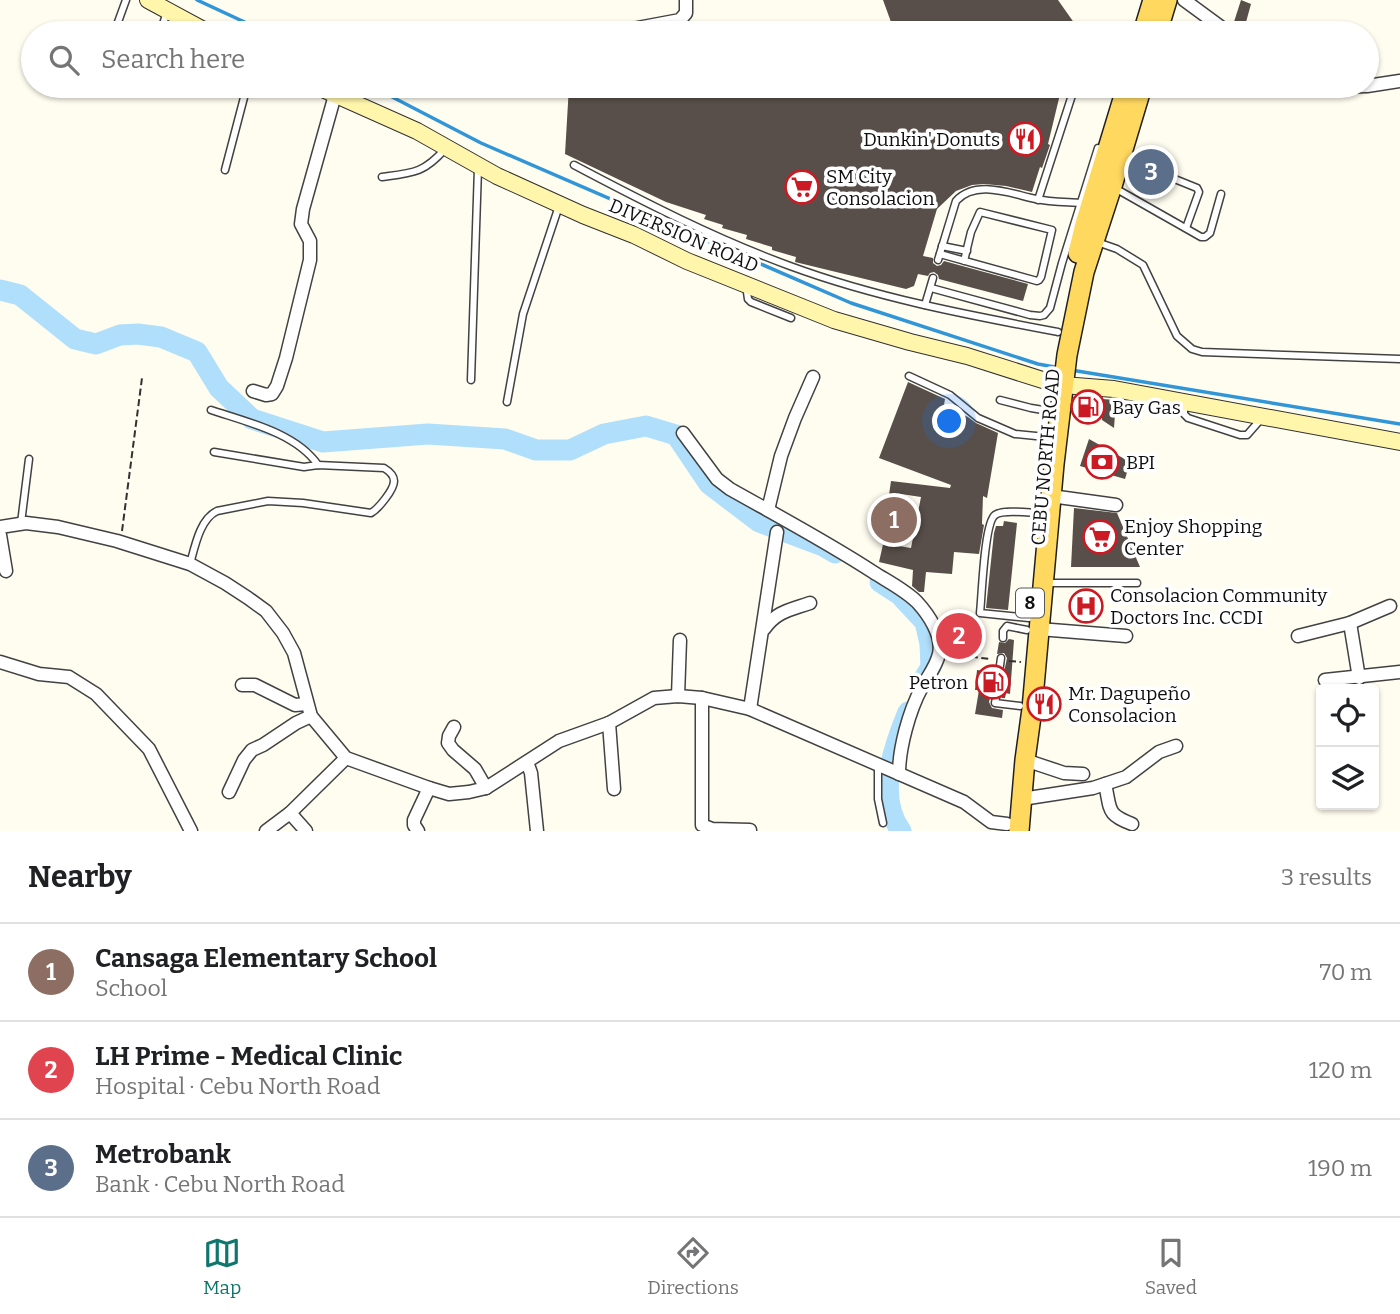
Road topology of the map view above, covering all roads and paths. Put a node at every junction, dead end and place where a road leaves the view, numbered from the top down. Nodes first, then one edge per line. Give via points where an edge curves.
1 (126, 0) edge
2 (148, 0) edge
3 (686, 0) edge
4 (1153, 0) edge
5 (1167, 0) edge
6 (1184, 0) edge
7 (167, 11) junction
8 (118, 21) edge
9 (164, 21) edge
10 (186, 21) edge
11 (675, 21) edge
12 (1147, 21) edge
13 (1161, 21) edge
14 (1213, 21) edge
15 (1400, 81) edge
16 (1379, 84) edge
17 (244, 98) edge
18 (334, 98) edge
19 (342, 98) edge
20 (1071, 98) edge
21 (1122, 98) edge
22 (1124, 98) edge
23 (1101, 140) dead end
24 (446, 148) junction
25 (1120, 157) junction
26 (478, 166) junction
27 (574, 166) dead end
28 (225, 170) dead end
29 (382, 177) dead end
30 (1112, 186) junction
31 (1221, 194) dead end
32 (1038, 200) junction
33 (1080, 203) junction
34 (560, 204) junction
35 (1186, 228) junction
36 (1094, 241) junction
37 (942, 246) junction
38 (967, 251) junction
39 (964, 261) junction
40 (933, 278) dead end
41 (745, 283) junction
42 (931, 288) junction
43 (925, 305) junction
44 (791, 318) dead end
45 (1058, 332) junction
46 (1061, 354) junction
47 (1400, 359) edge
48 (909, 376) dead end
49 (813, 377) dead end
50 (142, 378) dead end
51 (471, 380) dead end
52 (1058, 380) junction
53 (253, 391) dead end
54 (1000, 400) dead end
55 (507, 402) dead end
56 (1185, 403) junction
57 (211, 410) dead end
58 (1049, 411) junction
59 (1263, 415) junction
60 (683, 433) dead end
61 (1046, 438) junction
62 (1400, 442) edge
63 (214, 452) dead end
64 (29, 459) dead end
65 (318, 465) junction
66 (1051, 496) junction
67 (1116, 505) dead end
68 (768, 510) junction
69 (1040, 513) junction
70 (21, 523) junction
71 (0, 527) edge
72 (777, 532) dead end
73 (0, 535) edge
74 (120, 542) junction
75 (190, 564) junction
76 (6, 570) dead end
77 (1044, 583) junction
78 (1137, 583) dead end
79 (810, 603) dead end
80 (1390, 606) dead end
81 (1350, 623) junction
82 (1032, 626) junction
83 (763, 629) junction
84 (1126, 636) dead end
85 (1298, 636) dead end
86 (1003, 638) dead end
87 (680, 640) dead end
88 (939, 653) junction
89 (1001, 659) junction
90 (0, 662) edge
91 (1024, 663) junction
92 (1400, 672) edge
93 (999, 673) dead end
94 (1359, 678) junction
95 (1325, 680) dead end
96 (242, 685) dead end
97 (997, 692) dead end
98 (678, 696) junction
99 (702, 698) junction
100 (1020, 706) junction
101 (750, 709) junction
102 (309, 710) junction
103 (609, 723) junction
104 (454, 727) dead end
105 (1176, 746) dead end
106 (346, 758) junction
107 (1025, 760) junction
108 (527, 762) junction
109 (889, 770) junction
110 (1083, 774) dead end
111 (1105, 784) junction
112 (429, 788) junction
113 (486, 788) junction
114 (614, 789) dead end
115 (229, 792) dead end
116 (1022, 799) junction
117 (290, 813) junction
118 (883, 823) dead end
119 (1132, 824) dead end
120 (1010, 829) edge
121 (750, 830) edge
122 (191, 831) edge
123 (267, 831) edge
124 (306, 831) edge
125 (418, 831) edge
126 (537, 831) edge

1 - 8 lane
2 - 7 street
3 - 11 street via 686,13
4 - 12 main road
5 - 13 main road
6 - 14 street
7 - 9 lane
7 - 10 street
15 - 16 street
17 - 28 lane
18 - 53 street via 303,209 301,224 310,241 310,260 286,358 272,394
19 - 24 street, DIVERSION ROAD
20 - 32 lane
21 - 45 main road, CEBU NORTH ROAD / 8
22 - 25 main road, CEBU NORTH ROAD / 8
23 - 33 lane
24 - 26 street, DIVERSION ROAD
24 - 29 lane via 415,172
25 - 30 main road, CEBU NORTH ROAD / 8
25 - 35 lane via 1197,188
26 - 34 street, DIVERSION ROAD
26 - 51 lane
27 - 43 lane via 789,266
30 - 35 lane
30 - 36 main road, CEBU NORTH ROAD / 8
31 - 35 lane via 1210,233 1201,237
32 - 33 lane
32 - 37 lane via 981,189 961,195
33 - 42 lane via 1050,308 1044,315
34 - 41 street, DIVERSION ROAD
34 - 55 lane via 523,314
36 - 46 main road, CEBU NORTH ROAD / 8
36 - 47 lane via 1143,265 1177,336 1192,349
37 - 38 lane
37 - 39 lane via 939,257
38 - 39 lane
38 - 39 lane via 980,212 1052,232 1037,281
40 - 42 lane
41 - 44 lane via 751,302
41 - 52 street, DIVERSION ROAD via 834,320
42 - 43 lane
43 - 45 lane
45 - 46 main road, CEBU NORTH ROAD / 8
46 - 52 main road, CEBU NORTH ROAD / 8
48 - 61 lane via 950,395 978,418 1015,434
49 - 68 street via 781,456
50 - 74 path
52 - 56 street, DIVERSION ROAD
52 - 58 main road, CEBU NORTH ROAD / 8
52 - 66 main road, CEBU NORTH ROAD / 8
54 - 58 lane
56 - 59 street, DIVERSION ROAD
56 - 59 lane via 1188,418 1240,435 1247,435
57 - 65 lane via 266,427 310,454
58 - 61 main road, CEBU NORTH ROAD / 8
59 - 62 street, DIVERSION ROAD
60 - 68 street via 717,480
61 - 69 main road, CEBU NORTH ROAD / 8
63 - 65 lane via 304,467
64 - 70 lane
65 - 75 lane via 384,468 392,474 392,489 371,513 268,501 217,511 205,521
66 - 67 street
66 - 77 main road, CEBU NORTH ROAD / 8
68 - 88 street via 914,600 937,634
69 - 82 main road, CEBU NORTH ROAD / 8
69 - 82 lane via 998,513 990,522 980,613
70 - 71 street
70 - 74 street
72 - 83 street
73 - 76 street
74 - 75 street
75 - 102 street via 266,611 294,653
77 - 78 lane
77 - 82 main road, CEBU NORTH ROAD / 8
79 - 83 street via 778,614
80 - 81 street
81 - 85 street
81 - 94 street
82 - 84 street
82 - 86 lane via 1007,626
82 - 91 main road, CEBU NORTH ROAD / 8
82 - 107 main road, CEBU NORTH ROAD / 8 via 1032,709
83 - 101 street
87 - 98 street
88 - 89 path
88 - 109 street via 917,698 899,760
89 - 91 path
89 - 93 lane
90 - 122 street via 69,677 96,694 149,749
91 - 100 main road, CEBU NORTH ROAD / 8
92 - 94 street
94 - 95 street
96 - 102 street via 255,685
97 - 100 lane via 995,703
98 - 99 street
98 - 103 street via 654,698
99 - 101 street
99 - 121 street via 702,825
100 - 120 main road, CEBU NORTH ROAD / 8
101 - 109 street
102 - 106 street
102 - 115 street via 252,750
103 - 108 street via 559,741
103 - 114 street
104 - 113 street via 448,743 475,769
105 - 111 street via 1126,777
106 - 112 street
106 - 117 street
107 - 110 street
107 - 116 main road, CEBU NORTH ROAD / 8
108 - 113 street
108 - 126 street
109 - 118 lane via 878,799
109 - 120 street via 964,802 991,822
111 - 116 street
111 - 119 street via 1112,813
112 - 113 street via 449,794
112 - 125 street via 414,820
116 - 120 main road, CEBU NORTH ROAD / 8
117 - 123 street
117 - 124 street

